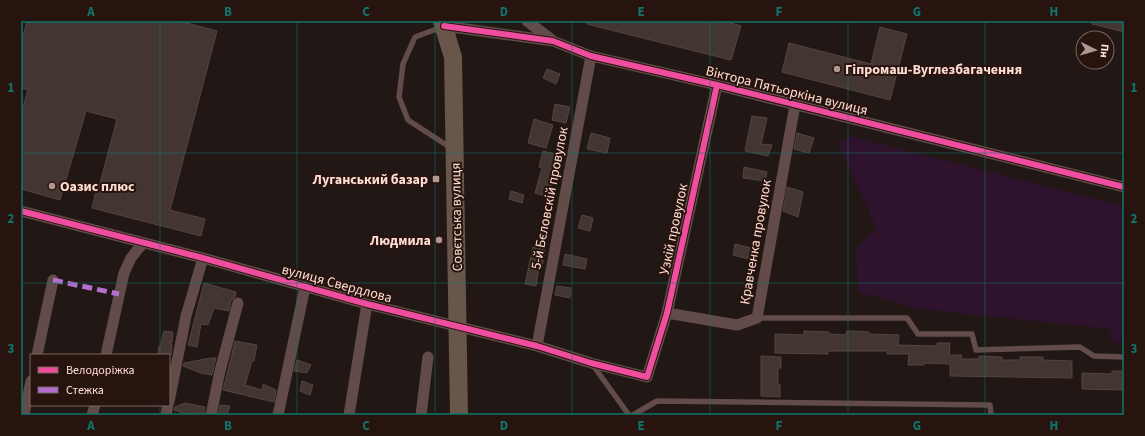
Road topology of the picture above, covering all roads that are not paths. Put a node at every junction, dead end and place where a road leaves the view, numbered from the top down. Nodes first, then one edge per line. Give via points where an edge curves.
1 (527, 21) edge
2 (443, 23) edge
3 (553, 40) junction
4 (591, 56) junction
5 (717, 85) junction
6 (795, 104) junction
7 (455, 151) junction
8 (1124, 187) edge
9 (21, 211) edge
10 (143, 243) junction
11 (203, 258) junction
12 (53, 280) dead end
13 (306, 287) junction
14 (238, 303) dead end
15 (367, 304) junction
16 (667, 313) junction
17 (757, 318) junction
18 (458, 327) junction
19 (536, 346) junction
20 (37, 354) edge
21 (106, 354) edge
22 (428, 357) dead end
23 (1124, 357) edge
24 (591, 363) junction
25 (647, 377) joint
26 (30, 386) edge
27 (170, 397) edge
28 (24, 415) edge
29 (211, 415) edge
30 (278, 415) edge
31 (349, 415) edge
32 (422, 415) edge
33 (459, 415) edge
34 (629, 415) edge
35 (633, 415) edge
36 (991, 415) edge

1 - 3 street
2 - 3 street, Віктора Пятьоркіна вулиця
2 - 7 main road, Совєтська вулиця via 453,58
2 - 7 lane via 415,37 403,64 399,97 408,120
3 - 4 street, Віктора Пятьоркіна вулиця
4 - 5 street, Віктора Пятьоркіна вулиця
4 - 19 street, 5-й Бєловскій провулок
5 - 6 street, Віктора Пятьоркіна вулиця
5 - 16 street, Узкій провулок
6 - 8 street, Віктора Пятьоркіна вулиця
6 - 17 street, Кравченка провулок
7 - 18 main road, Совєтська вулиця
9 - 10 street, вулиця Свердлова
10 - 11 street, вулиця Свердлова
10 - 21 street via 131,258 124,273
11 - 13 street, вулиця Свердлова
11 - 27 street via 186,316
12 - 20 street
13 - 15 street, вулиця Свердлова
13 - 30 street
14 - 29 street
15 - 18 street, вулиця Свердлова
15 - 31 street
16 - 17 street, Кравченка провулок via 737,325
16 - 25 street, Узкій провулок
17 - 23 lane via 907,318 918,334 972,334 976,350 1080,347 1094,356
18 - 19 street, вулиця Свердлова
18 - 33 main road, Совєтська вулиця
19 - 24 street, вулиця Свердлова
22 - 32 street
24 - 25 street, вулиця Свердлова
24 - 34 lane
26 - 28 street
35 - 36 lane via 661,401 990,405

